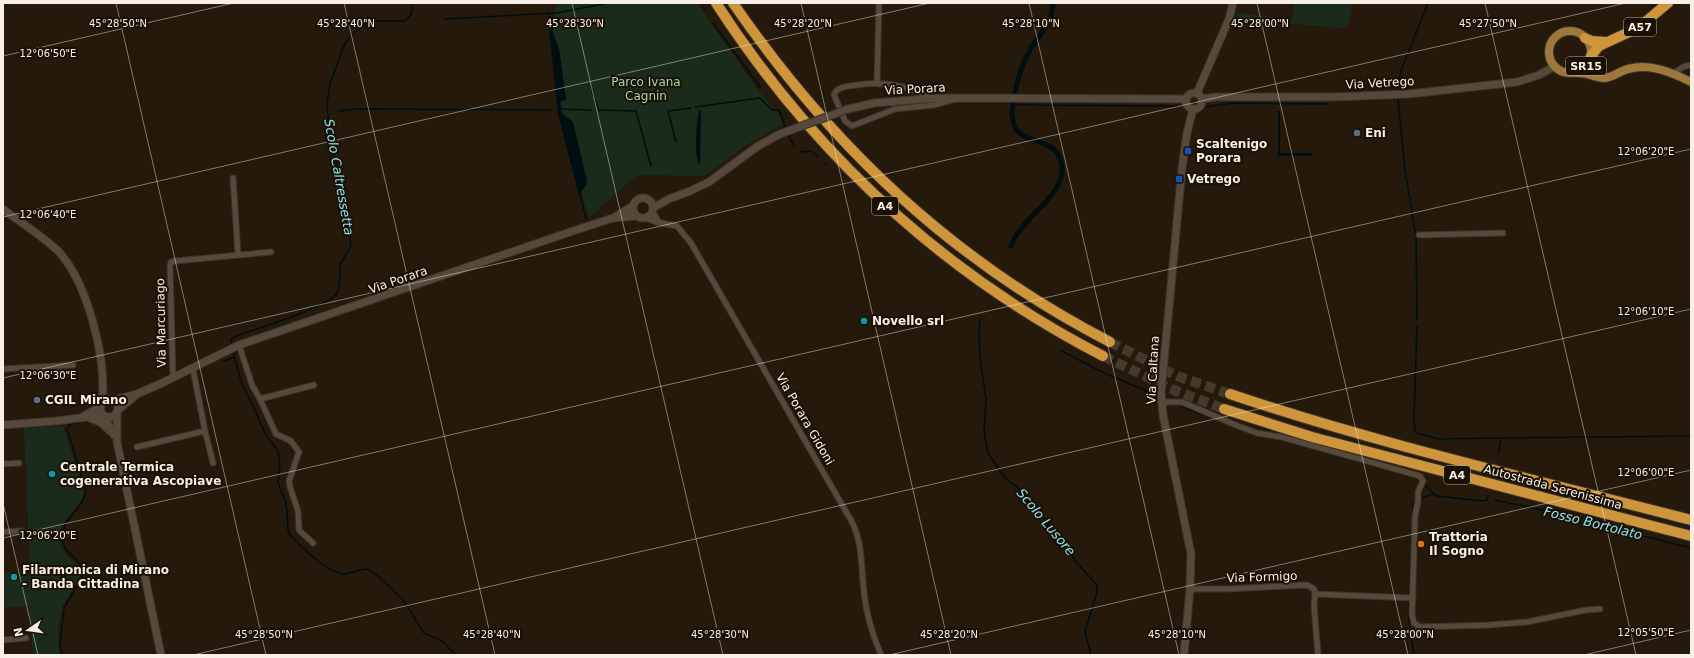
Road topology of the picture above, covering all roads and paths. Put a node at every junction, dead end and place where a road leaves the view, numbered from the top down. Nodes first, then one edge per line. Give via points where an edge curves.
1 (716, 3) edge
2 (733, 3) edge
3 (879, 3) edge
4 (1233, 3) edge
5 (1668, 3) edge
6 (1586, 38) junction
7 (1606, 42) junction
8 (1590, 57) junction
9 (1691, 65) edge
10 (1555, 66) junction
11 (1571, 73) junction
12 (1675, 74) junction
13 (1597, 76) junction
14 (877, 82) junction
15 (1691, 82) edge
16 (1200, 96) junction
17 (931, 98) junction
18 (966, 98) junction
19 (1186, 99) junction
20 (1192, 109) junction
21 (233, 178) dead end
22 (669, 199) junction
23 (650, 201) junction
24 (633, 206) junction
25 (3, 209) edge
26 (653, 210) junction
27 (637, 216) junction
28 (613, 218) junction
29 (646, 218) junction
30 (660, 222) junction
31 (1503, 233) dead end
32 (1419, 235) dead end
33 (271, 252) dead end
34 (238, 254) junction
35 (1110, 342) tunnel mouth
36 (237, 346) junction
37 (1103, 356) tunnel mouth
38 (73, 365) dead end
39 (3, 369) edge
40 (193, 369) junction
41 (104, 378) junction
42 (173, 378) junction
43 (314, 385) dead end
44 (137, 394) junction
45 (1230, 394) tunnel mouth
46 (260, 399) junction
47 (112, 400) junction
48 (1161, 402) junction
49 (101, 404) junction
50 (1224, 409) tunnel mouth
51 (117, 412) junction
52 (104, 415) junction
53 (82, 417) junction
54 (3, 425) edge
55 (205, 431) junction
56 (117, 442) junction
57 (137, 448) dead end
58 (19, 463) dead end
59 (3, 464) edge
60 (213, 464) dead end
61 (1691, 520) edge
62 (22, 531) dead end
63 (3, 532) edge
64 (1691, 536) edge
65 (313, 543) dead end
66 (1190, 589) junction
67 (1315, 594) junction
68 (1410, 597) junction
69 (1600, 609) dead end
70 (26, 638) dead end
71 (3, 640) edge
72 (161, 655) edge
73 (881, 655) edge
74 (1184, 655) edge
75 (1318, 655) edge

1 - 37 highway, A4 via 792,108 836,157 886,206 939,252 990,289 1068,338
2 - 35 highway, A4 via 772,57 827,124 912,208 998,276 1046,307
3 - 14 street
4 - 16 main road via 1230,19
5 - 7 highway, A57 via 1638,28
6 - 7 highway
6 - 8 main road, SR15 via 1591,48
6 - 10 main road, SR15 via 1572,32 1563,33 1555,39 1550,52
7 - 8 highway, A57 via 1596,48
8 - 11 main road, SR15 via 1585,67
8 - 13 main road via 1592,69
9 - 12 street via 1677,70
10 - 11 main road, SR15 via 1559,70
10 - 16 main road, Via Vetrego via 1539,75 1517,82 1409,94 1334,97
11 - 13 main road via 1583,72
12 - 13 main road, SR15 via 1659,68 1643,67 1625,70 1606,78
12 - 15 main road, SR15
14 - 17 street via 912,89
14 - 18 street via 843,87 836,91 835,98 848,125 895,109 934,105
16 - 19 main road via 1189,94
16 - 20 main road via 1201,105
17 - 18 main road, Via Porara
17 - 22 main road, Via Porara, bridge via 874,103 848,109 780,134 758,146 709,182
18 - 19 main road, Via Porara
19 - 20 main road via 1187,105
20 - 48 main road, Via Caltana via 1182,168
21 - 34 street
22 - 23 main road, Via Porara
22 - 26 main road, Via Porara
23 - 24 main road, Via Porara via 641,198 635,201
23 - 26 main road
24 - 27 main road
24 - 28 main road, Via Porara
25 - 41 main road via 54,248 71,268 89,309
26 - 29 main road, Via Porara
26 - 30 street
27 - 28 main road, Via Porara
27 - 29 main road, Via Porara
28 - 36 main road, Via Porara
29 - 30 street, Via Porara Gidoni
30 - 73 street, Via Porara Gidoni via 677,226 691,244 852,522 860,545 864,594
31 - 32 street
33 - 34 street, Via Marcuriago
34 - 42 street, Via Marcuriago via 174,261 171,264
36 - 40 main road, Via Porara
36 - 46 street
38 - 39 street
40 - 42 main road, Via Porara
40 - 55 street
41 - 47 main road
41 - 49 main road
42 - 44 main road, Via Porara
43 - 46 street
44 - 47 main road, Via Porara
44 - 51 main road, Via Porara
45 - 61 highway, Autostrada Serenissima / A4 via 1372,437
46 - 65 street via 276,434 291,441 299,452 291,473 290,486 298,511 299,530
47 - 49 main road via 107,399
47 - 51 main road via 117,403
48 - 66 main road, Via Caltana via 1188,536
48 - 68 street via 1182,402 1257,433 1281,437 1418,474 1423,479 1419,487 1415,517
49 - 52 main road via 100,410
49 - 53 main road
50 - 64 highway, Autostrada Serenissima / A4 via 1312,437
51 - 52 main road via 112,417
51 - 56 main road
52 - 53 main road
52 - 56 main road
53 - 54 main road
53 - 56 main road via 100,422
55 - 57 street
55 - 60 street
56 - 72 main road
58 - 59 street
62 - 63 street
66 - 67 street, Via Formigo via 1307,585 1314,589
66 - 74 main road, Via Caltana
67 - 68 street
67 - 75 street
68 - 69 street via 1413,620 1416,625 1424,627 1528,622
70 - 71 street

